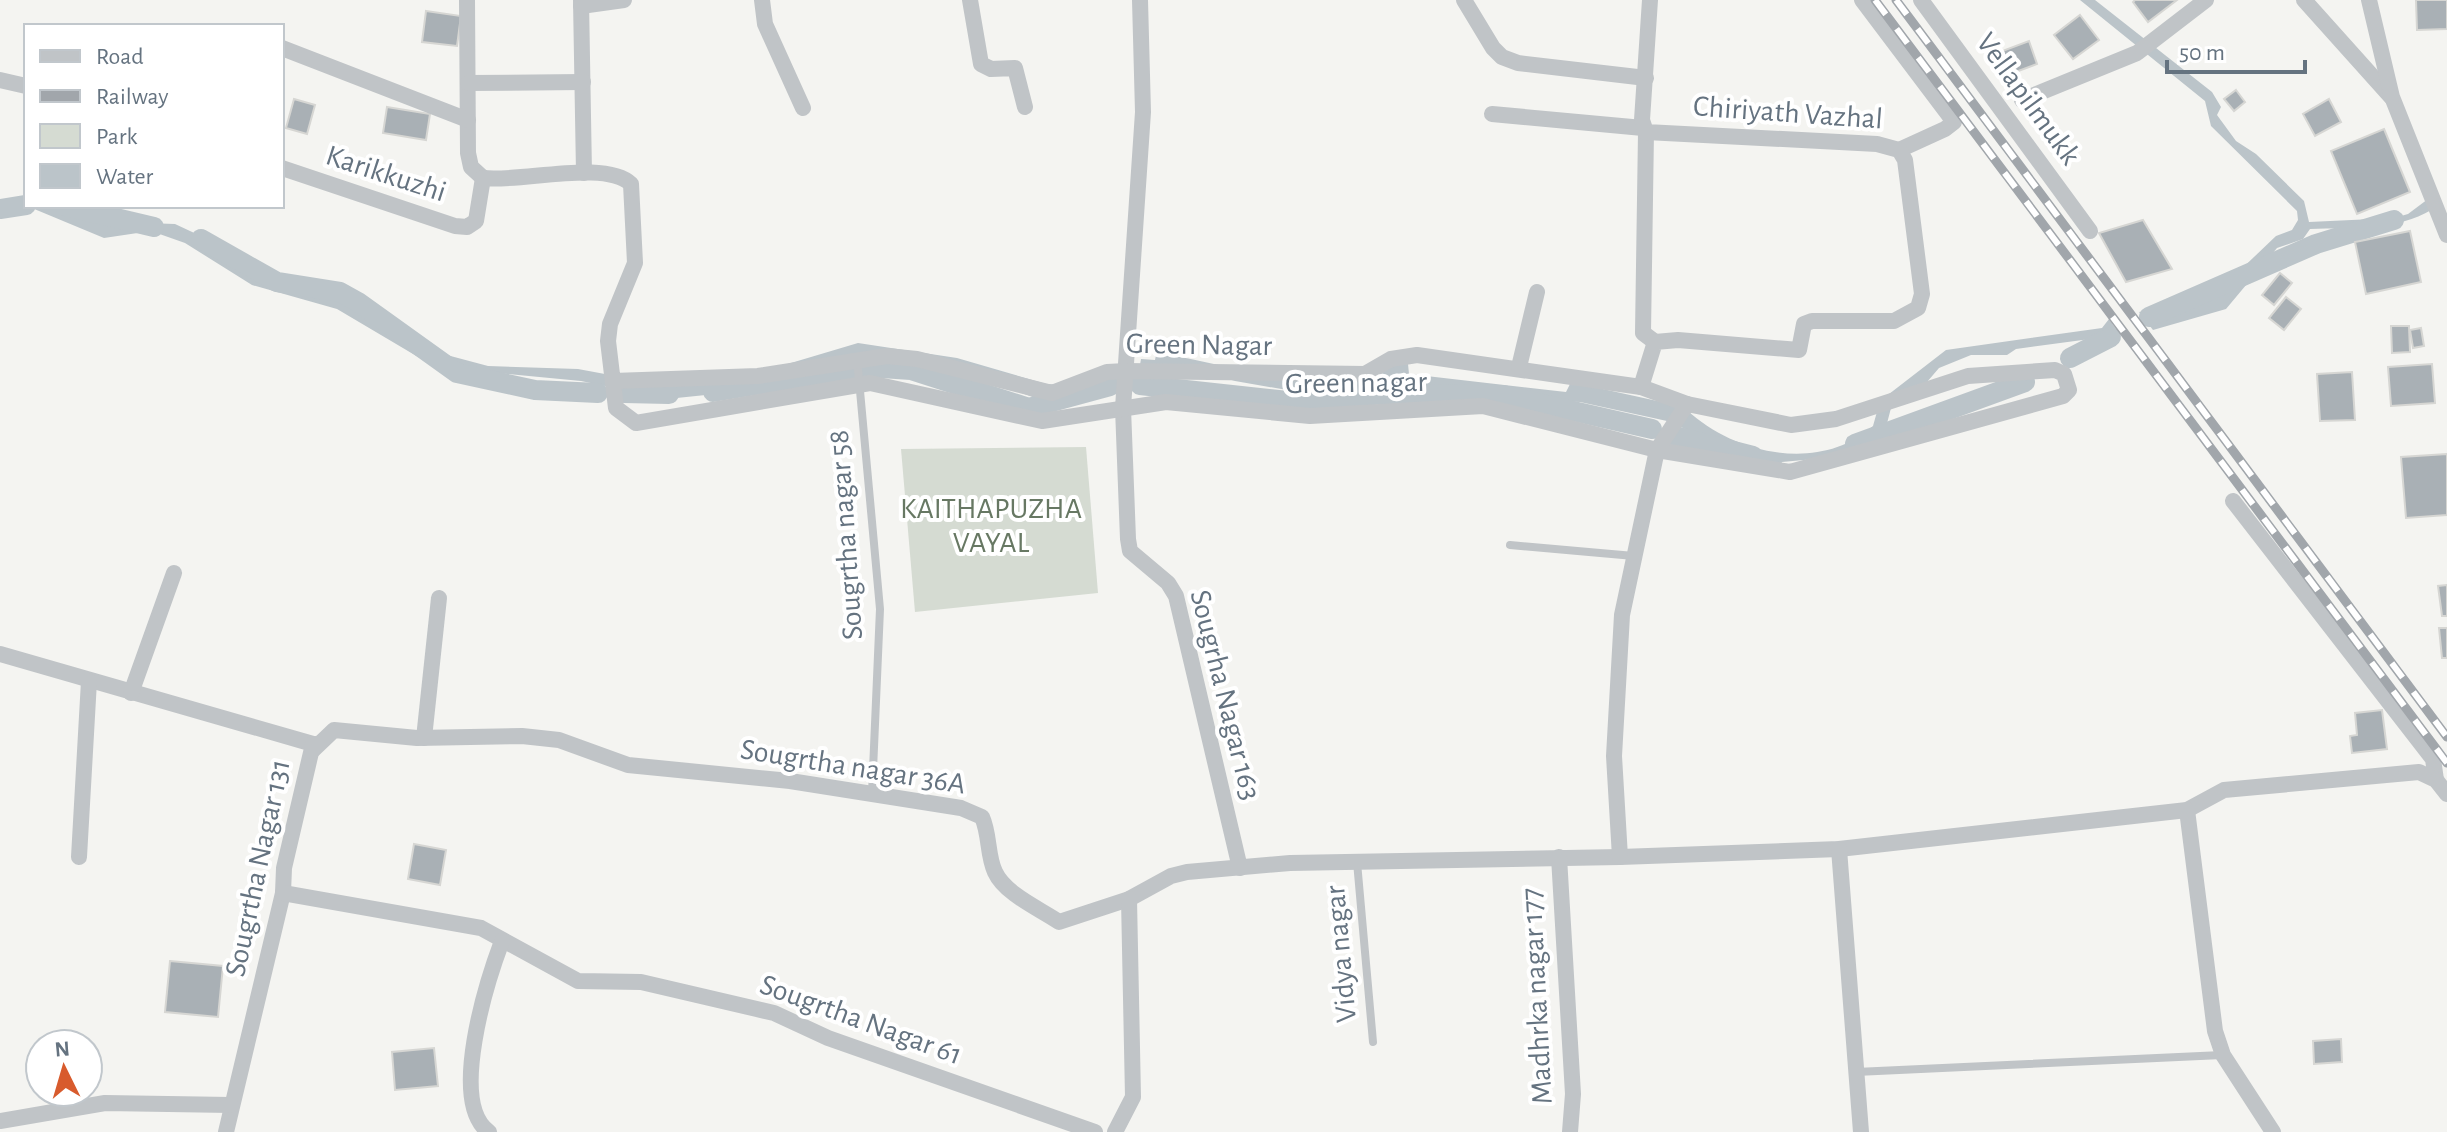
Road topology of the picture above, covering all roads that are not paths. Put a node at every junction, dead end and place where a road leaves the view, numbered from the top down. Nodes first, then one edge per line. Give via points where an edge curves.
1 (467, 0) edge
2 (624, 0) edge
3 (762, 0) edge
4 (970, 0) edge
5 (1140, 0) edge
6 (1464, 0) edge
7 (1650, 0) edge
8 (1862, 0) edge
9 (1921, 0) edge
10 (2206, 0) edge
11 (2304, 0) edge
12 (2369, 0) edge
13 (581, 3) edge
14 (284, 49) edge
15 (1646, 78) junction
16 (0, 80) edge
17 (583, 82) junction
18 (468, 83) junction
19 (24, 86) edge
20 (2392, 97) junction
21 (2022, 100) dead end
22 (1025, 107) dead end
23 (803, 108) dead end
24 (1492, 114) dead end
25 (468, 120) junction
26 (1644, 130) junction
27 (1899, 150) junction
28 (284, 169) edge
29 (584, 173) junction
30 (483, 178) junction
31 (2090, 231) dead end
32 (2447, 235) edge
33 (1537, 292) dead end
34 (1655, 342) junction
35 (1519, 367) junction
36 (1126, 371) junction
37 (858, 376) junction
38 (613, 381) junction
39 (1641, 387) junction
40 (1687, 404) junction
41 (1123, 408) junction
42 (1657, 450) junction
43 (2233, 501) dead end
44 (1510, 545) dead end
45 (1634, 556) junction
46 (174, 573) dead end
47 (439, 598) dead end
48 (0, 654) edge
49 (89, 681) junction
50 (131, 693) junction
51 (424, 738) junction
52 (313, 744) junction
53 (2436, 780) junction
54 (872, 794) junction
55 (2447, 794) edge
56 (2187, 810) junction
57 (1839, 849) junction
58 (79, 857) dead end
59 (1559, 857) junction
60 (1620, 857) junction
61 (1357, 862) junction
62 (1240, 868) junction
63 (283, 893) junction
64 (1129, 899) junction
65 (502, 941) junction
66 (1373, 1042) dead end
67 (2223, 1055) junction
68 (1856, 1072) junction
69 (231, 1105) junction
70 (0, 1121) edge
71 (226, 1132) edge
72 (489, 1132) edge
73 (1095, 1132) edge
74 (1115, 1132) edge
75 (1570, 1132) edge
76 (1861, 1132) edge
77 (2273, 1132) edge

1 - 18 street
2 - 13 street
3 - 23 street via 765,24
4 - 22 street via 981,64 1015,68
5 - 36 street, Sougrha Nagar 163 via 1143,112
6 - 15 street via 1502,57
7 - 15 street
8 - 27 street via 1954,122
9 - 31 street, Vellapilmukk
10 - 21 street via 2137,53
11 - 20 street
12 - 20 street
13 - 17 street
14 - 25 street
15 - 26 street
16 - 19 street
17 - 18 street
17 - 29 street
18 - 25 street
20 - 32 street
24 - 26 street, Chiriyath Vazhal
25 - 30 street via 471,167
26 - 27 street, Chiriyath Vazhal via 1877,144
26 - 34 street via 1643,333
27 - 34 street, Chiriyath Vazhal via 1905,160 1922,294 1918,308 1894,321 1812,321 1804,324 1799,350
28 - 30 street, Karikkuzhi via 467,227 476,221
29 - 30 street, Green nagar
29 - 38 street, Green nagar via 623,176 634,196 635,263 608,341
33 - 35 street
34 - 39 street
35 - 36 street, Green Nagar via 1417,355 1391,359 1365,374
35 - 39 street, Green Nagar
36 - 38 street, Green Nagar via 1107,372 1052,393 887,356 758,376
36 - 41 street, Sougrha Nagar 163
37 - 38 street, Green nagar via 808,395 636,423 616,408
37 - 41 street, Green nagar via 1042,421
37 - 54 lane, Sougrtha nagar 58 via 880,609
39 - 40 street, Green Nagar
40 - 42 street
40 - 42 street, Green nagar via 1791,425 1836,419 1968,376 2055,370 2069,380 2063,396 1790,472
41 - 42 street, Green nagar via 1166,402 1310,416 1483,406
41 - 62 street, Sougrha Nagar 163 via 1130,551 1176,596
42 - 45 street
43 - 53 street via 2433,759
44 - 45 lane
45 - 60 street via 1622,615 1614,756
46 - 50 street
47 - 51 street
48 - 49 street, Sougrtha Nagar 131
49 - 50 street, Sougrtha Nagar 131
49 - 58 street
50 - 52 street, Sougrtha Nagar 131
51 - 52 street, Sougrtha nagar 36A via 334,730 312,751
51 - 54 street, Sougrtha nagar 36A via 559,740 628,765
52 - 63 street, Sougrtha Nagar 131
53 - 55 street
53 - 56 street via 2419,772 2224,790
54 - 64 street, Sougrtha nagar 36A via 961,808 982,817 993,870 1002,883 1059,922
56 - 57 street, Sougrtha nagar 36A
56 - 67 street via 2215,1031
57 - 60 street, Sougrtha nagar 36A
57 - 68 street
59 - 60 street, Sougrtha nagar 36A
59 - 61 street, Sougrtha nagar 36A
59 - 75 street, Madhrka nagar 177 via 1573,1094
61 - 62 street, Sougrtha nagar 36A
61 - 66 lane, Vidya nagar
62 - 64 street, Sougrtha nagar 36A via 1171,876
63 - 65 street, Sougrtha Nagar 61 via 481,928
63 - 69 street, Sougrtha Nagar 131
64 - 74 street via 1133,1097
65 - 72 street via 485,986 473,1068 472,1101 479,1124
65 - 73 street, Sougrtha Nagar 61 via 578,981 641,982 774,1013 828,1038
67 - 68 lane
67 - 77 street
68 - 76 street
69 - 70 street via 105,1103
69 - 71 street, Sougrtha Nagar 131

